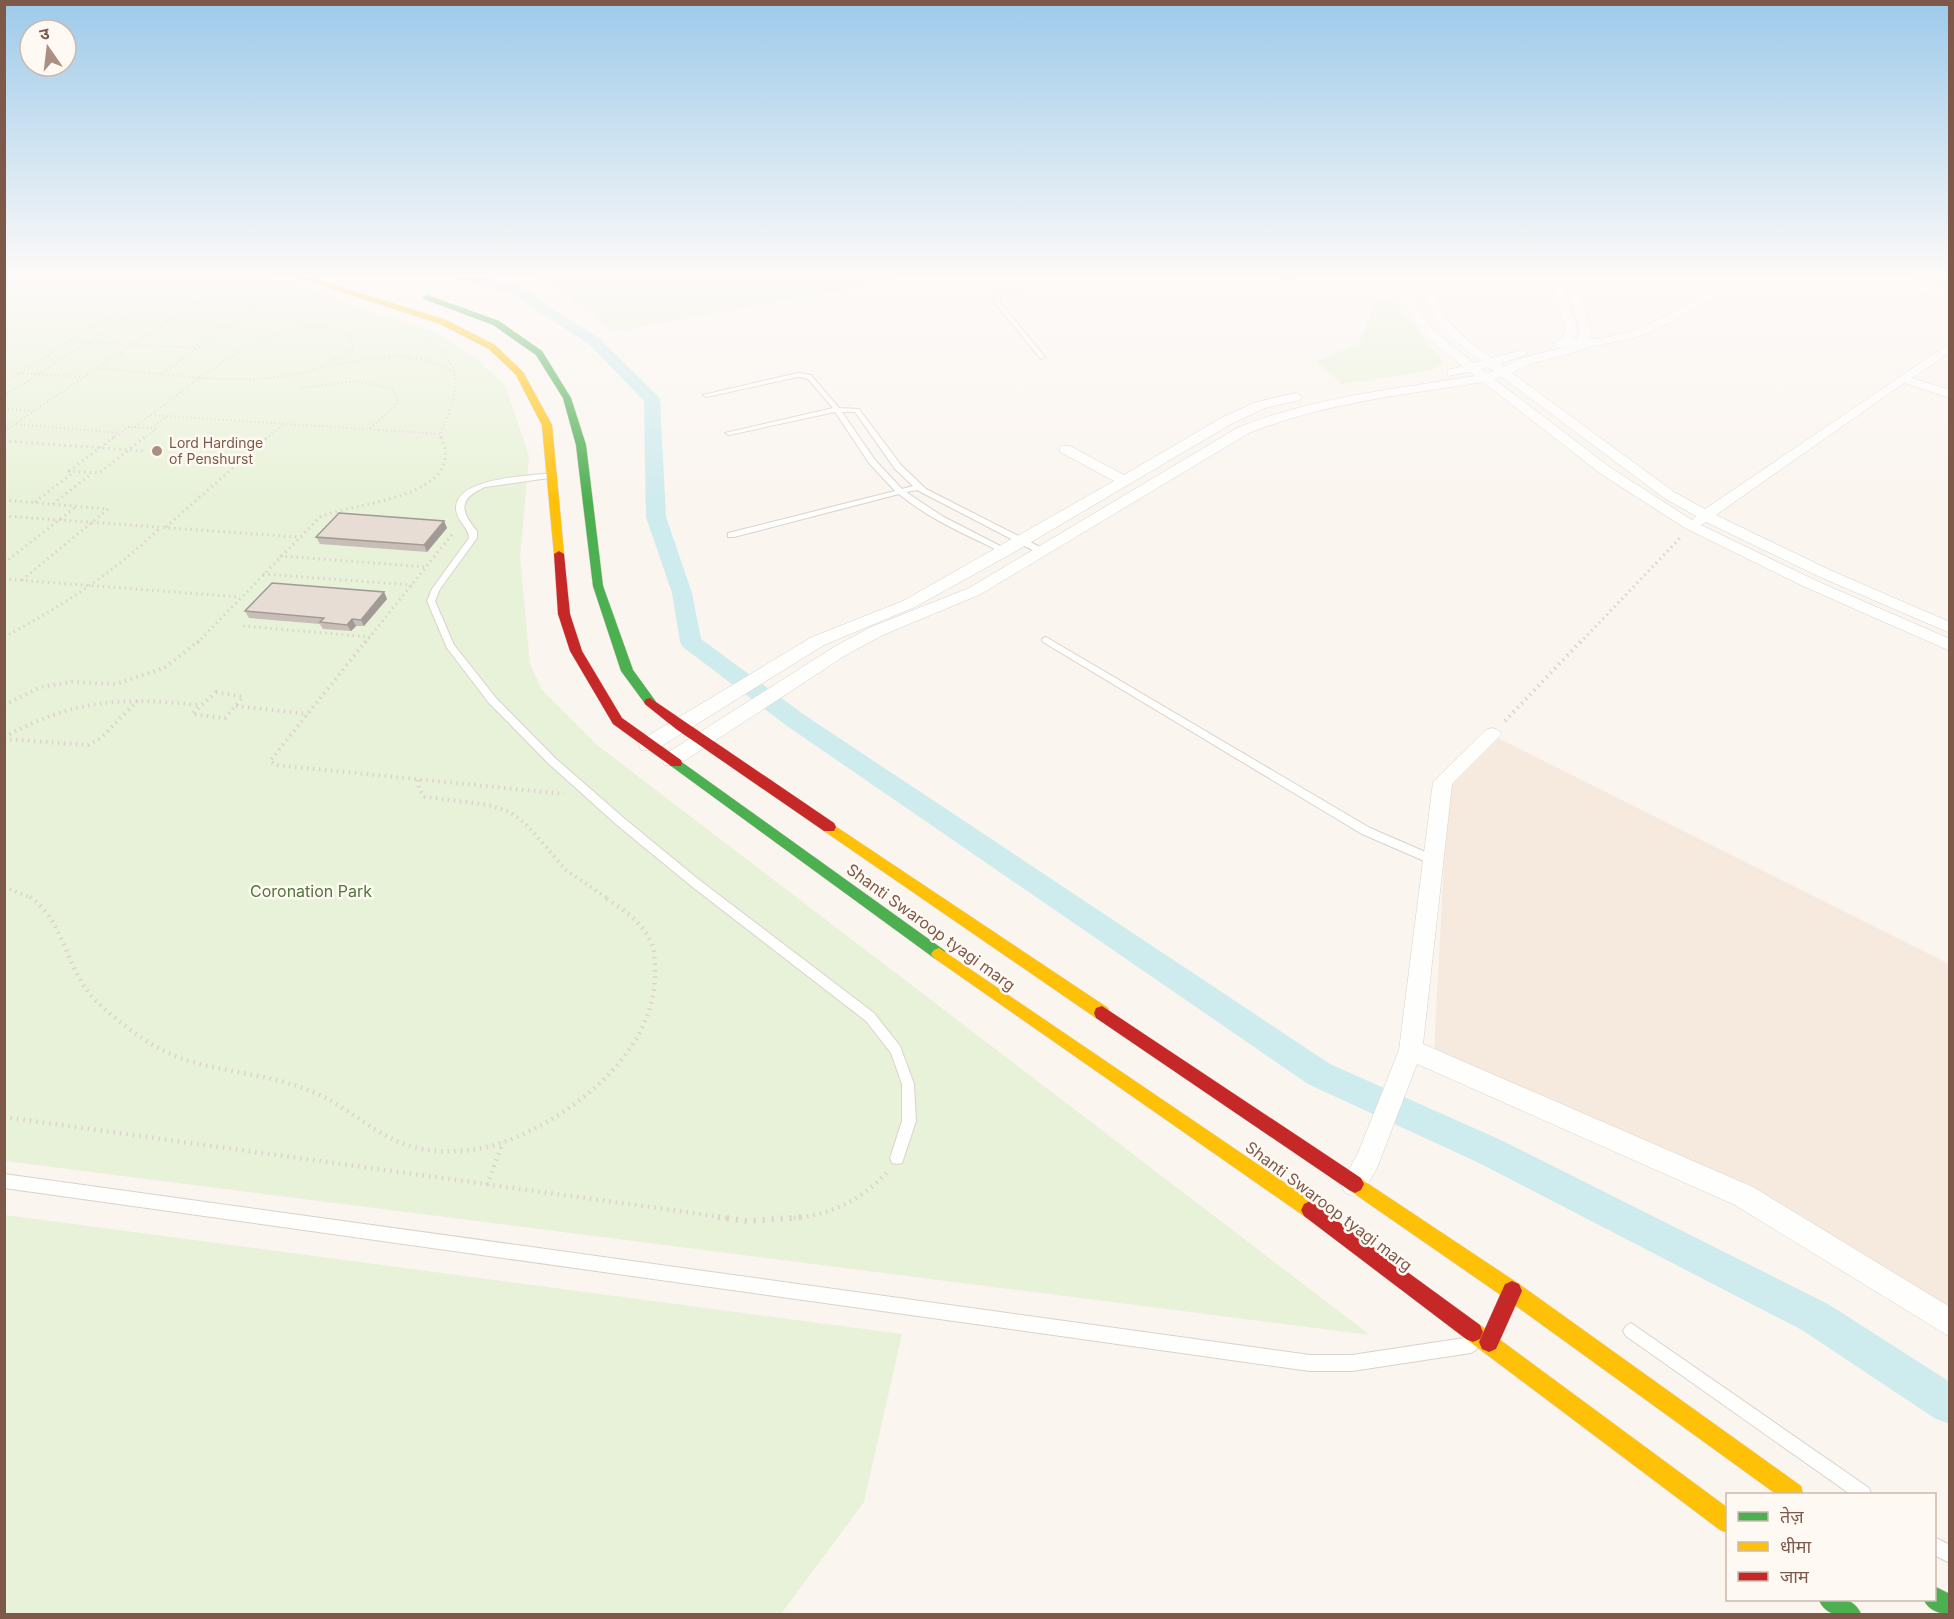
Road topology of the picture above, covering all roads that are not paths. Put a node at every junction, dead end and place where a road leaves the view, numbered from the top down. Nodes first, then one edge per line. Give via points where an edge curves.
1 (496, 351) edge
2 (535, 351) edge
3 (1037, 351) edge
4 (1449, 351) edge
5 (1472, 351) edge
6 (1532, 351) edge
7 (1567, 351) edge
8 (1944, 351) edge
9 (1042, 357) dead end
10 (1486, 362) junction
11 (1468, 368) junction
12 (1502, 373) junction
13 (1483, 378) junction
14 (1903, 379) junction
15 (1950, 394) edge
16 (706, 395) dead end
17 (1296, 398) junction
18 (1308, 408) junction
19 (835, 410) junction
20 (729, 433) dead end
21 (1065, 449) dead end
22 (553, 475) junction
23 (1121, 483) junction
24 (918, 486) junction
25 (901, 492) junction
26 (1137, 495) junction
27 (1708, 517) junction
28 (1690, 525) junction
29 (731, 535) dead end
30 (1022, 542) junction
31 (1006, 551) junction
32 (1043, 552) junction
33 (1026, 562) junction
34 (875, 625) junction
35 (1950, 628) edge
36 (1046, 640) dead end
37 (1950, 646) edge
38 (680, 726) junction
39 (1492, 734) road end
40 (702, 740) junction
41 (648, 745) junction
42 (671, 760) junction
43 (1433, 860) junction
44 (1410, 1052) junction
45 (897, 1158) road end
46 (4, 1181) edge
47 (1354, 1184) junction
48 (1512, 1291) junction
49 (1950, 1323) edge
50 (1631, 1331) dead end
51 (1489, 1342) junction
52 (1792, 1493) edge
53 (1862, 1493) edge
54 (1726, 1520) edge
55 (1936, 1546) edge
56 (1950, 1556) edge
57 (1936, 1598) edge
58 (1833, 1601) edge
59 (1950, 1608) edge
60 (1850, 1614) edge

1 - 22 main road, Shanti Swaroop tyagi marg via 520,374 547,425
2 - 38 main road, Shanti Swaroop tyagi marg via 567,398 581,445 598,586 627,671 652,704
3 - 9 lane
4 - 11 street
5 - 10 street
6 - 10 street
7 - 12 street via 1526,361
8 - 14 street
10 - 11 street
10 - 12 street
11 - 13 street
11 - 17 street
12 - 13 street
12 - 27 street via 1628,467
13 - 18 street
13 - 28 street via 1606,471
14 - 15 street
14 - 27 street
16 - 19 lane via 804,375 812,379
17 - 18 street
17 - 23 street via 1262,405 1226,421
18 - 26 street via 1277,415 1244,430
19 - 20 lane
19 - 24 lane via 853,409 860,413 898,467
19 - 25 lane via 881,472
21 - 23 street
22 - 41 main road, Shanti Swaroop tyagi marg via 564,614 576,651 617,721
22 - 45 lane via 473,489 460,502 459,513 473,531 472,538 432,597 432,608 444,638 512,721 594,796 870,1017 896,1050 908,1084 909,1121
23 - 26 street
23 - 30 street
24 - 25 lane
24 - 30 lane
25 - 29 lane
25 - 31 lane via 924,509
26 - 32 street
27 - 28 street
27 - 35 street
28 - 37 street
30 - 31 street
30 - 32 lane
31 - 33 street
31 - 34 street
32 - 33 street
33 - 34 street via 975,591
34 - 38 street via 818,641
34 - 40 street via 810,672
36 - 43 lane via 1366,831
38 - 40 main road, Shanti Swaroop tyagi marg
38 - 41 street
39 - 43 street via 1443,782
40 - 42 street
40 - 47 main road, Shanti Swaroop tyagi marg via 1292,1147
41 - 42 main road, Shanti Swaroop tyagi marg
42 - 51 main road, Shanti Swaroop tyagi marg via 988,990 1270,1174 1425,1298
43 - 44 street
44 - 47 street via 1368,1160
44 - 49 street via 1744,1196
46 - 51 lane via 1310,1363 1352,1363
47 - 48 main road, Shanti Swaroop tyagi marg
48 - 51 main road
48 - 52 main road, Shanti Swaroop tyagi marg
50 - 53 lane
51 - 54 main road, Shanti Swaroop tyagi marg
55 - 56 lane
57 - 59 main road
58 - 60 main road

